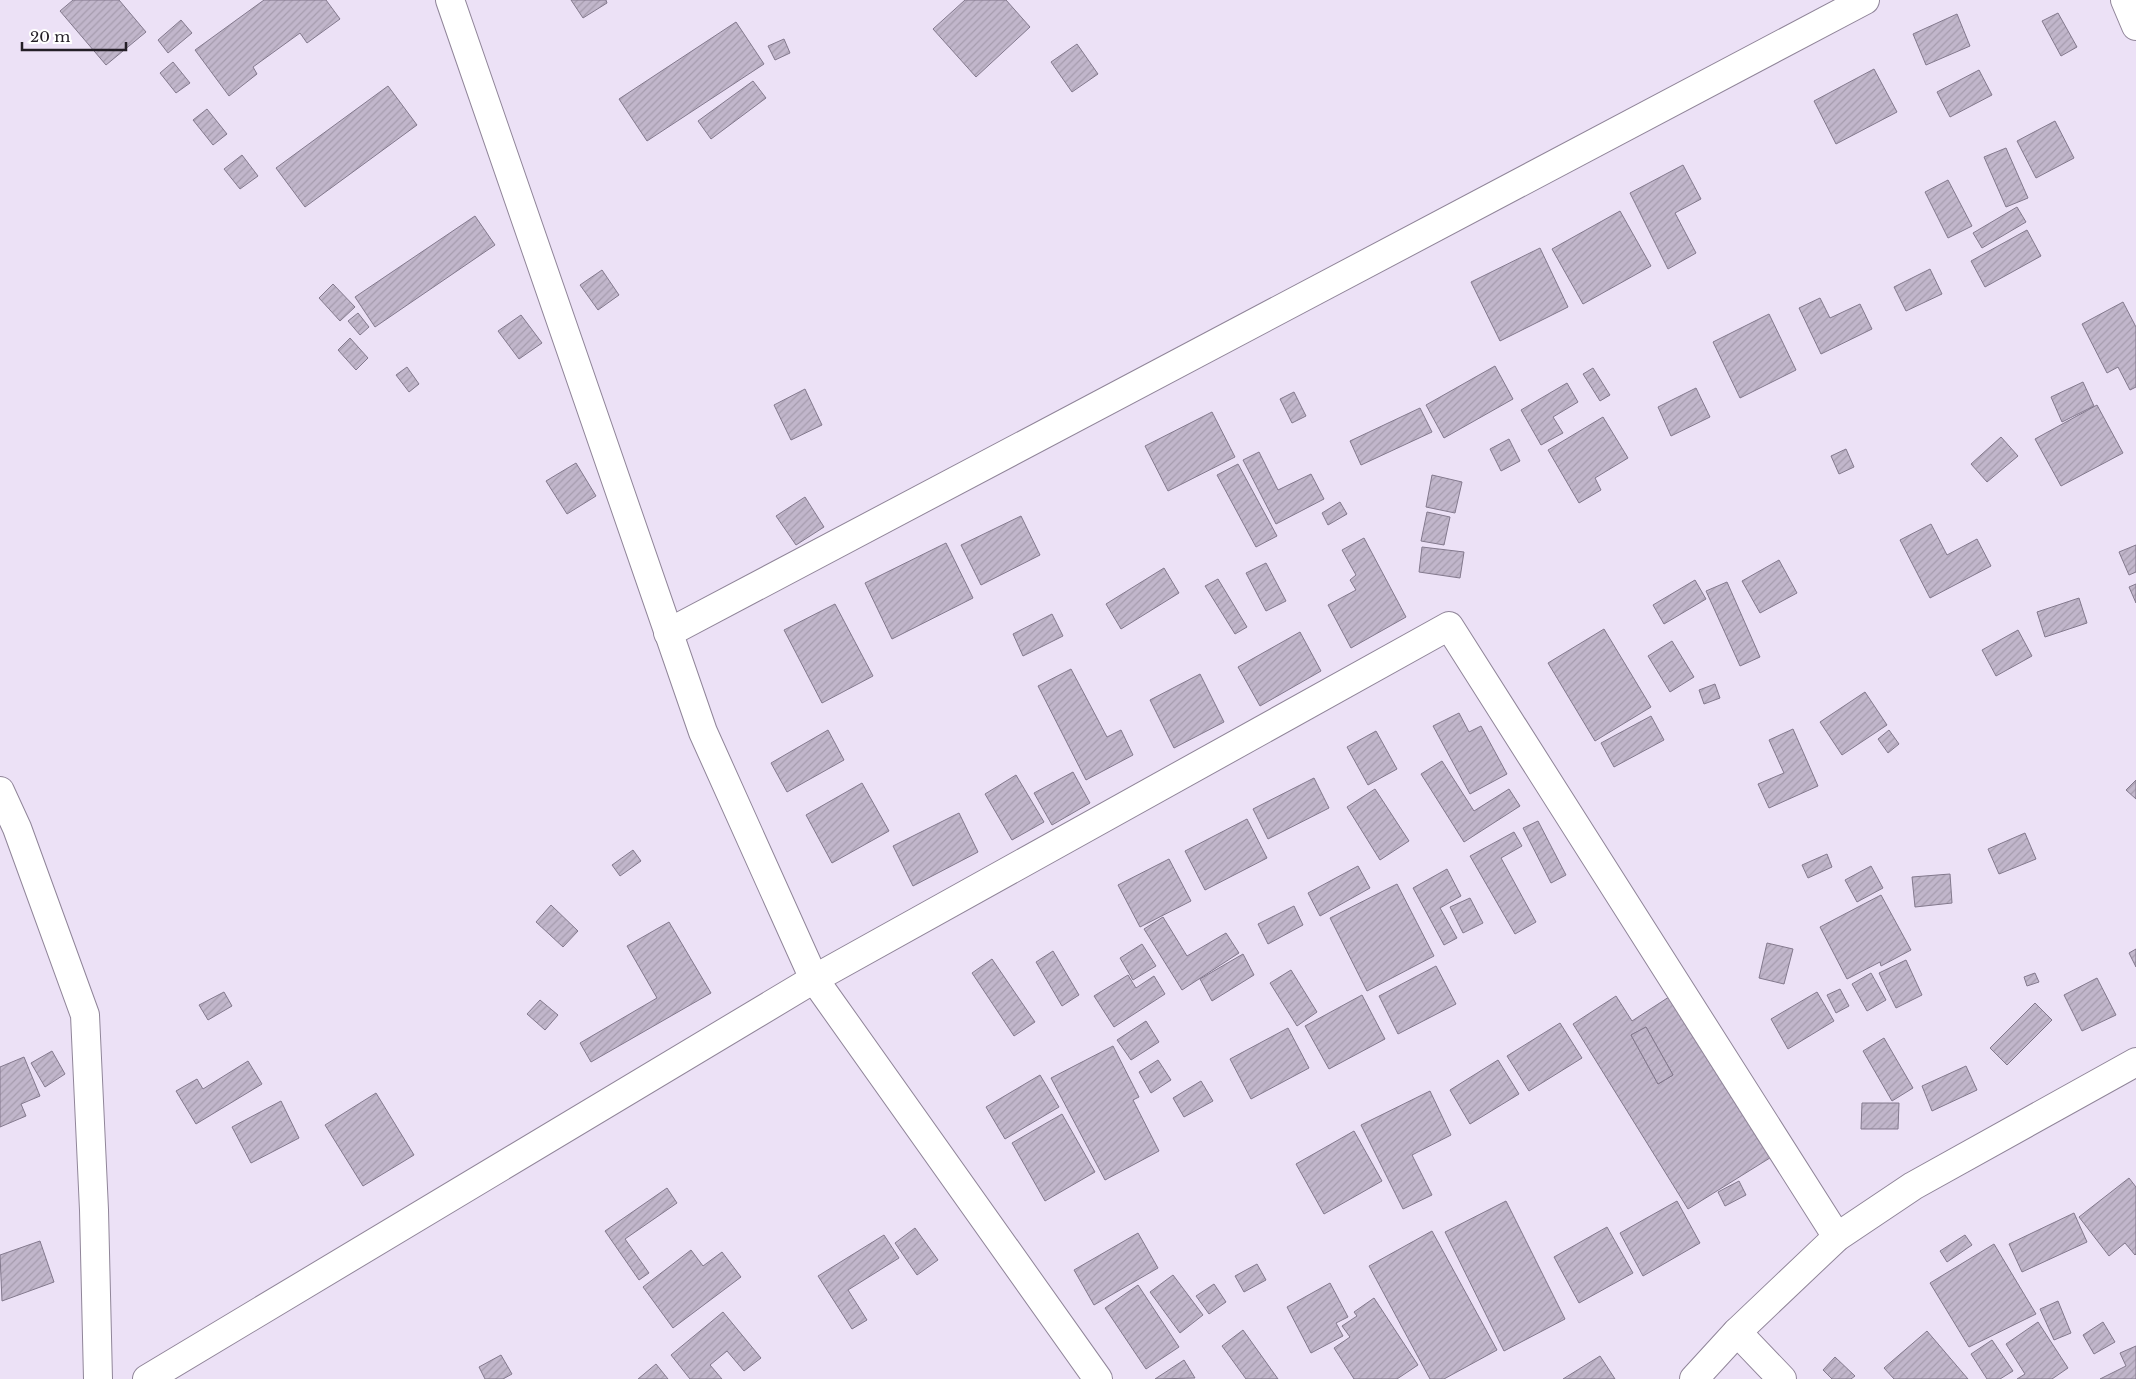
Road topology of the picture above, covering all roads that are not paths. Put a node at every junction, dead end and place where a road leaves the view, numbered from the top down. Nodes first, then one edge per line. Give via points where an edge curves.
1 (450, 0) edge
2 (1865, 0) edge
3 (2125, 0) edge
4 (2136, 26) edge
5 (668, 633) junction
6 (0, 791) edge
7 (814, 979) junction
8 (2136, 1062) edge
9 (1837, 1236) junction
10 (1737, 1332) junction
11 (98, 1379) edge
12 (147, 1379) edge
13 (1098, 1379) edge
14 (1694, 1379) edge
15 (1782, 1379) edge

1 - 5 street
2 - 5 street
3 - 4 street
5 - 7 street via 703,732
6 - 11 street via 17,828 85,1015
7 - 9 street via 1448,626
7 - 12 street
7 - 13 street
8 - 9 street via 1913,1186
9 - 10 street
10 - 14 street
10 - 15 street

